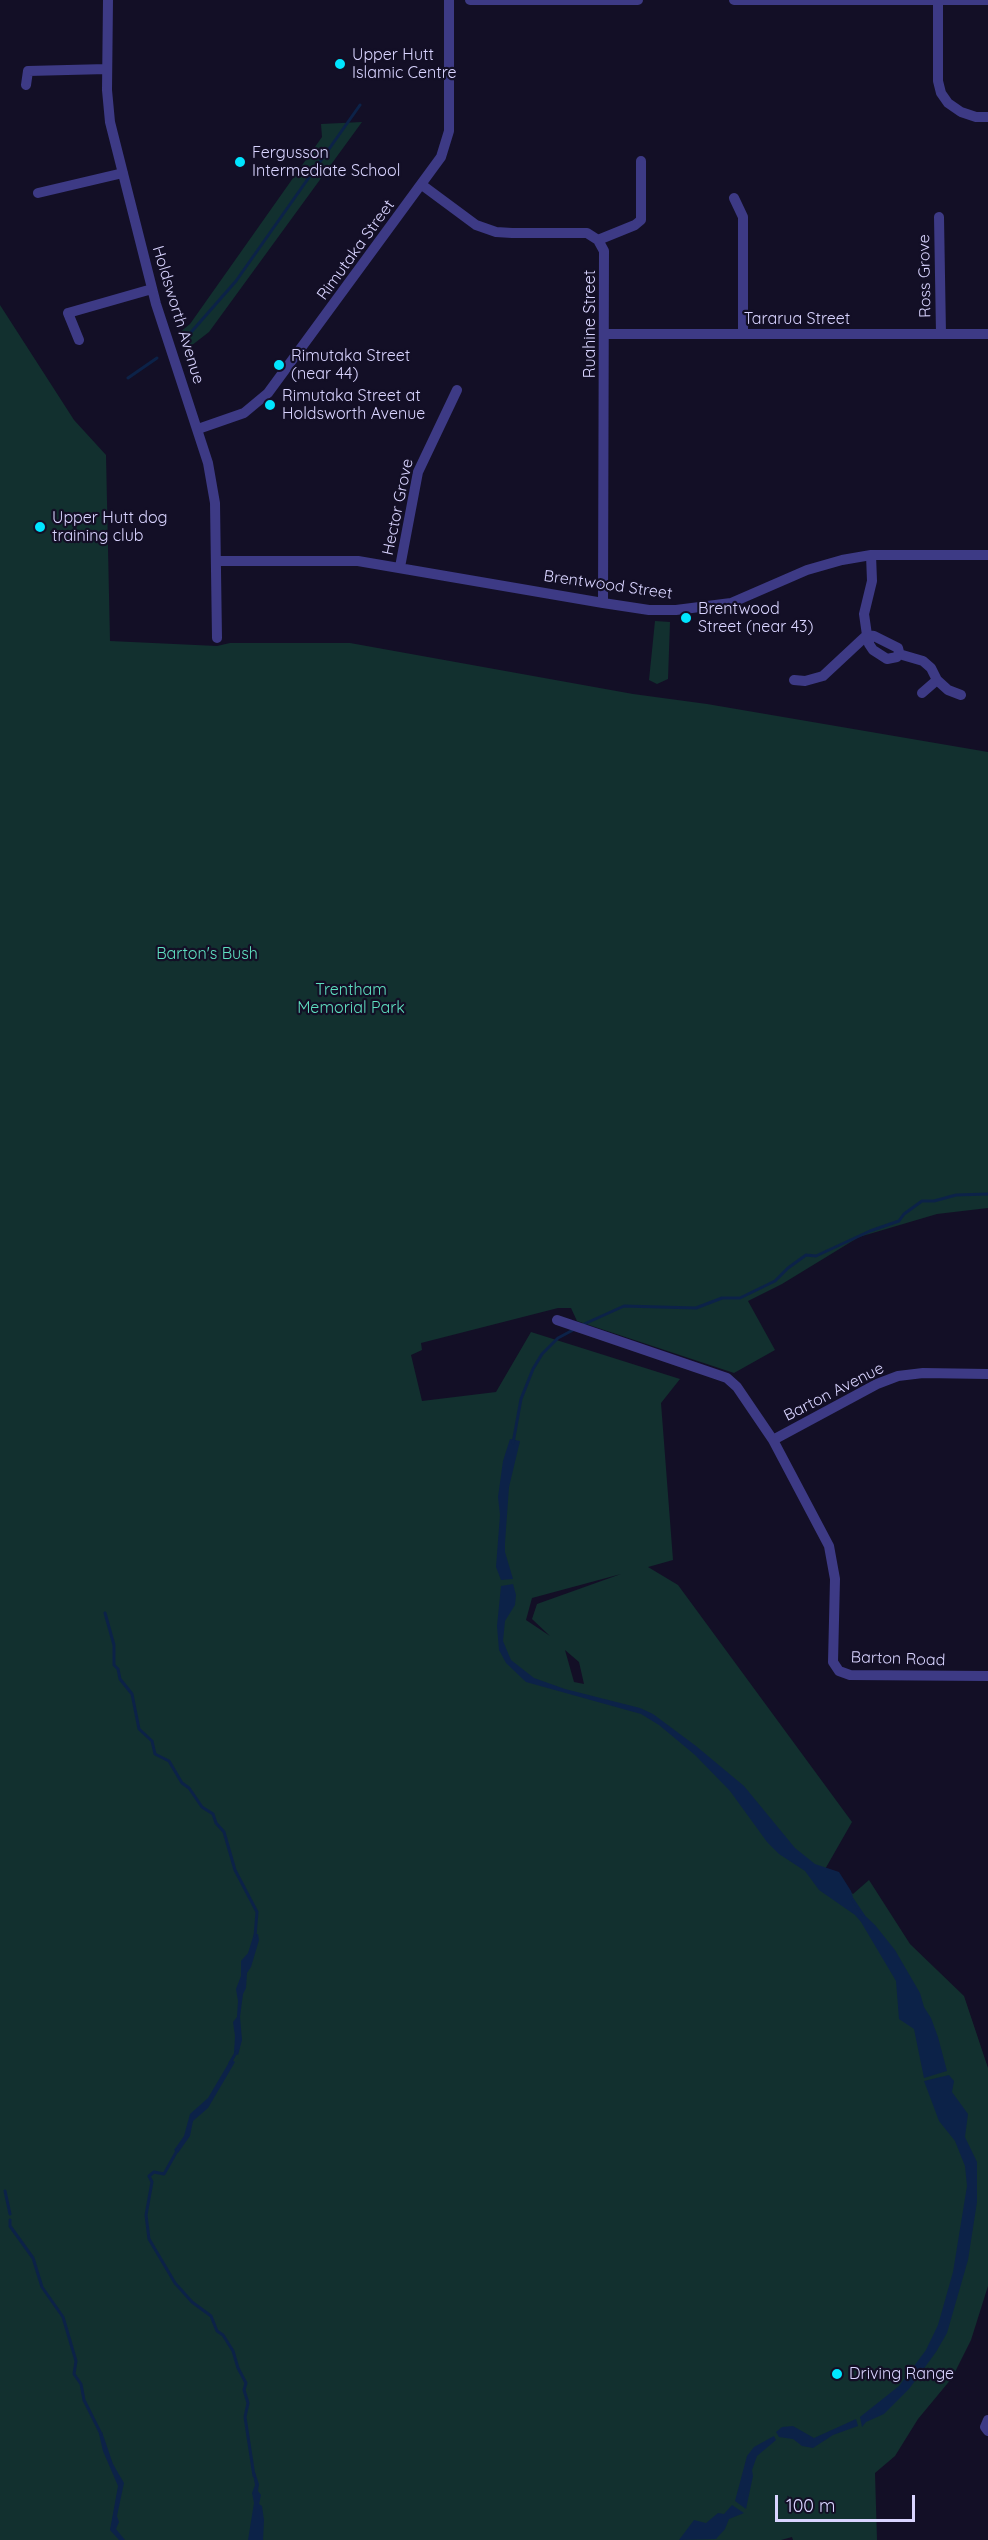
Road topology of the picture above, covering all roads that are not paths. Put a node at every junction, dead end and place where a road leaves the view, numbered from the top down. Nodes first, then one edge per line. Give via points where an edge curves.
1 (108, 0) edge
2 (449, 0) edge
3 (470, 0) edge
4 (511, 0) edge
5 (638, 0) edge
6 (734, 0) edge
7 (938, 0) edge
8 (988, 0) edge
9 (107, 69) junction
10 (26, 85) dead end
11 (988, 117) edge
12 (641, 161) dead end
13 (123, 173) junction
14 (422, 185) junction
15 (38, 193) dead end
16 (734, 198) dead end
17 (939, 217) dead end
18 (598, 240) junction
19 (152, 289) junction
20 (605, 334) junction
21 (743, 334) junction
22 (941, 334) junction
23 (988, 334) edge
24 (79, 340) dead end
25 (457, 390) dead end
26 (198, 429) junction
27 (871, 555) junction
28 (988, 555) edge
29 (217, 561) junction
30 (400, 567) junction
31 (603, 603) junction
32 (868, 636) junction
33 (217, 638) dead end
34 (794, 680) dead end
35 (937, 680) junction
36 (922, 693) dead end
37 (961, 695) dead end
38 (557, 1320) dead end
39 (988, 1374) edge
40 (773, 1440) junction
41 (988, 1677) edge
42 (988, 2420) edge
43 (988, 2431) edge

1 - 9 street, Holdsworth Avenue
2 - 14 street, Rimutaka Street via 449,131 441,157
3 - 4 street
4 - 5 street
6 - 7 street
7 - 8 street
7 - 11 street via 941,93 961,112
9 - 10 street via 28,71
9 - 13 street, Holdsworth Avenue via 110,122
12 - 18 street via 641,220
13 - 15 street
13 - 19 street, Holdsworth Avenue
14 - 18 street via 476,225 496,232 579,232
14 - 26 street, Rimutaka Street via 263,399 244,413
16 - 21 street via 743,217
17 - 22 street, Ross Grove
18 - 20 street, Ruahine Street via 605,259
19 - 24 street via 69,313
19 - 26 street, Holdsworth Avenue
20 - 21 street, Tararua Street
20 - 31 street, Ruahine Street
21 - 22 street, Tararua Street
22 - 23 street, Tararua Street
25 - 30 street, Hector Grove via 418,472
26 - 29 street, Holdsworth Avenue via 215,503
27 - 28 street, Brentwood Street
27 - 31 street, Brentwood Street via 815,567 743,599 719,605 649,610
27 - 32 street via 872,581 864,614
29 - 30 street, Brentwood Street via 358,561
29 - 33 street, Holdsworth Avenue
30 - 31 street, Brentwood Street
32 - 34 street via 823,676
32 - 35 street via 898,648 898,654 923,661
35 - 36 street
35 - 37 street
38 - 40 street, Barton Avenue via 727,1378
39 - 40 street, Barton Avenue via 898,1376
40 - 41 street, Barton Road via 829,1546 835,1580 833,1662 839,1671 850,1675
42 - 43 street

